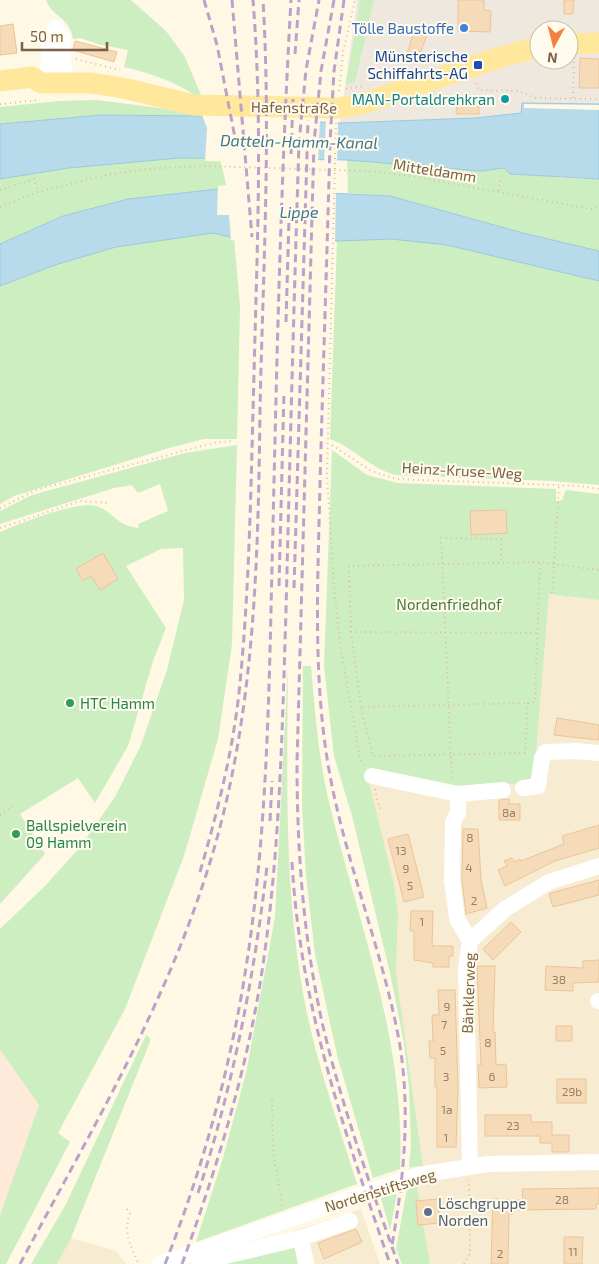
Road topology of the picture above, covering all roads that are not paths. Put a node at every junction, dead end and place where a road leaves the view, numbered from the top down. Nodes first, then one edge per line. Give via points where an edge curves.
1 (599, 43) edge
2 (579, 44) edge
3 (529, 51) edge
4 (0, 81) edge
5 (51, 83) junction
6 (0, 94) edge
7 (599, 753) edge
8 (372, 776) road end
9 (522, 788) dead end
10 (503, 790) dead end
11 (458, 794) junction
12 (599, 866) edge
13 (470, 941) junction
14 (599, 1162) edge
15 (470, 1166) junction
16 (350, 1221) dead end
17 (301, 1238) junction
18 (196, 1251) junction
19 (160, 1264) edge
20 (306, 1264) edge

1 - 2 main road
3 - 5 main road, Hafenstraße via 361,104 339,108 194,105 123,88
4 - 5 main road, Hafenstraße via 32,77
5 - 6 main road, Hafenstraße via 34,90
7 - 9 street via 576,750 546,752 542,758 538,786
8 - 11 street
10 - 11 street
11 - 13 street via 458,813 453,822 452,880 457,919
12 - 13 street, Bänklerweg via 549,882 505,909
13 - 15 street, Bänklerweg via 466,969
14 - 15 street, Nordenstiftsweg
15 - 18 street, Nordenstiftsweg via 418,1176
16 - 17 street, Nordenstiftsweg
17 - 18 street, Nordenstiftsweg via 200,1262
17 - 20 street
18 - 19 street, Nordenstiftsweg

